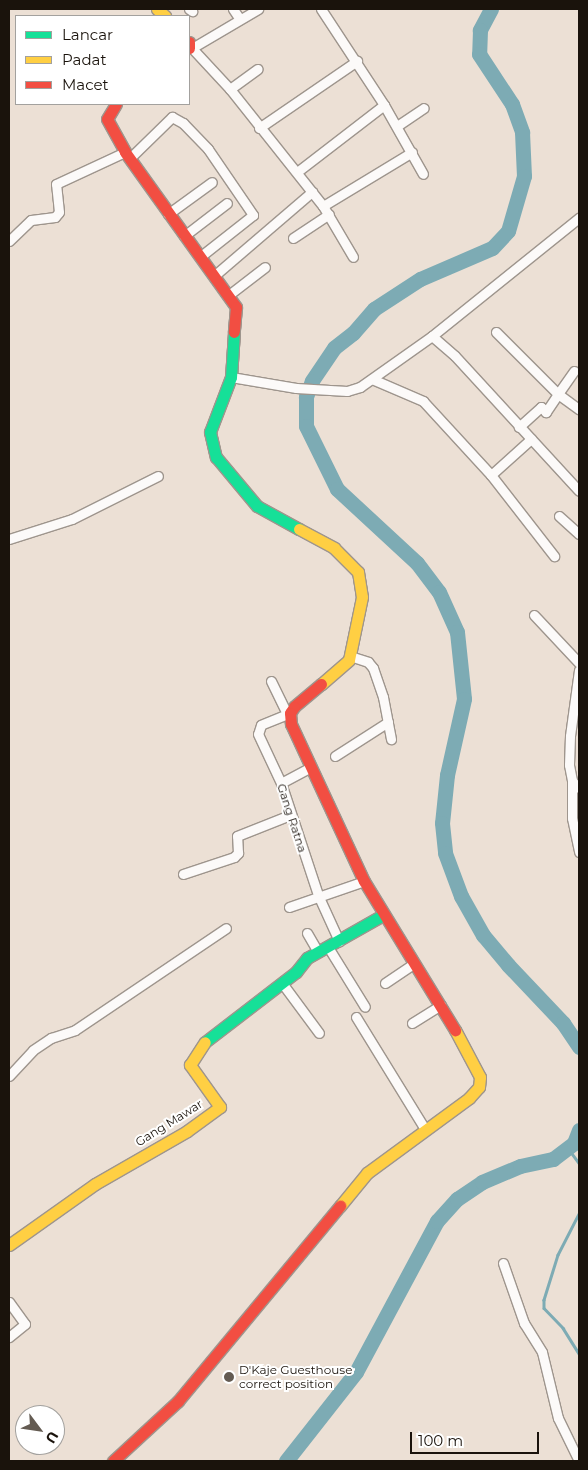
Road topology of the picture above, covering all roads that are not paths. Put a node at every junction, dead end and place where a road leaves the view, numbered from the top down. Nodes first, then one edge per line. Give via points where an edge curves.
1 (233, 9) edge
2 (258, 9) edge
3 (321, 9) edge
4 (239, 18) junction
5 (190, 46) edge
6 (357, 61) junction
7 (258, 69) dead end
8 (230, 89) junction
9 (115, 105) edge
10 (384, 105) junction
11 (424, 108) dead end
12 (397, 126) junction
13 (259, 128) junction
14 (412, 152) junction
15 (127, 155) junction
16 (296, 172) junction
17 (423, 174) dead end
18 (212, 182) dead end
19 (312, 192) junction
20 (227, 203) dead end
21 (323, 206) junction
22 (168, 214) junction
23 (329, 214) junction
24 (579, 218) edge
25 (184, 236) junction
26 (293, 238) dead end
27 (9, 242) edge
28 (201, 256) junction
29 (353, 257) dead end
30 (265, 267) dead end
31 (215, 275) junction
32 (230, 294) junction
33 (496, 332) dead end
34 (432, 336) junction
35 (574, 371) dead end
36 (231, 377) junction
37 (372, 379) junction
38 (558, 394) junction
39 (579, 409) edge
40 (519, 427) junction
41 (531, 439) junction
42 (491, 474) junction
43 (158, 476) dead end
44 (579, 491) edge
45 (559, 516) dead end
46 (579, 534) edge
47 (9, 539) edge
48 (554, 556) dead end
49 (534, 615) dead end
50 (350, 656) junction
51 (579, 662) edge
52 (579, 670) edge
53 (271, 682) dead end
54 (288, 714) junction
55 (388, 722) junction
56 (391, 739) dead end
57 (335, 756) dead end
58 (311, 767) junction
59 (572, 780) junction
60 (281, 783) junction
61 (579, 788) edge
62 (290, 815) junction
63 (579, 852) edge
64 (183, 874) dead end
65 (364, 881) junction
66 (318, 895) junction
67 (289, 907) dead end
68 (383, 915) junction
69 (226, 928) dead end
70 (307, 933) dead end
71 (339, 941) junction
72 (323, 950) junction
73 (413, 964) junction
74 (282, 983) junction
75 (385, 983) dead end
76 (440, 1005) junction
77 (364, 1007) dead end
78 (356, 1017) dead end
79 (412, 1022) dead end
80 (319, 1033) dead end
81 (9, 1076) edge
82 (425, 1129) junction
83 (9, 1245) edge
84 (503, 1263) dead end
85 (9, 1302) edge
86 (9, 1337) edge
87 (113, 1461) edge
88 (579, 1461) edge

1 - 4 street
2 - 4 street
3 - 6 street
4 - 5 street
5 - 8 street
6 - 10 street
6 - 13 street
7 - 8 street
8 - 13 street
9 - 15 street via 108,119
10 - 12 street
10 - 16 street
11 - 12 street
12 - 14 street
13 - 16 street
14 - 17 street
14 - 21 street
15 - 22 street
15 - 27 street via 56,184 58,212 55,217 31,220
15 - 28 street via 172,117 183,123 208,149 253,214
16 - 19 street
18 - 22 street
19 - 21 street
19 - 31 street
20 - 25 street
21 - 23 street
22 - 25 street
23 - 26 street
23 - 29 street
24 - 34 street
25 - 28 street
28 - 31 street
30 - 32 street
31 - 32 street
32 - 36 street via 236,312
33 - 38 street
34 - 37 street
34 - 40 street via 455,356
35 - 38 street
36 - 37 street via 333,391 360,387
36 - 50 street via 226,397 210,428 214,451 244,495 257,506 334,548 356,568 362,598
37 - 42 street via 423,401
38 - 39 street
38 - 40 street via 546,412 541,407
40 - 41 street
41 - 42 street
41 - 44 street
42 - 48 street
43 - 47 street via 72,519
45 - 46 street
49 - 51 street
50 - 54 street via 341,670
50 - 55 street via 368,662 373,668
52 - 59 street via 570,736
53 - 54 street
54 - 58 street
54 - 60 street, Gang Ratna via 257,729
55 - 56 street
55 - 57 street
58 - 60 street
58 - 65 street
59 - 61 street
59 - 63 street via 572,818
60 - 62 street, Gang Ratna
62 - 64 street via 237,836 238,853 234,857
62 - 66 street, Gang Ratna
65 - 66 street
65 - 68 street
66 - 67 street
66 - 71 street, Gang Ratna
68 - 71 street, Gang Mawar
68 - 73 street
69 - 81 street via 74,1030 51,1038 33,1050
70 - 72 street
71 - 72 street, Gang Mawar
72 - 74 street, Gang Mawar
72 - 77 street
73 - 75 street
73 - 76 street
74 - 80 street
74 - 83 street, Gang Mawar via 204,1044 191,1062 193,1070 220,1107 85,1190
76 - 79 street
76 - 82 street via 480,1077 469,1098
78 - 82 street
82 - 87 street via 367,1173 178,1401
84 - 88 street via 524,1323 542,1352 558,1418
85 - 86 street via 25,1324

